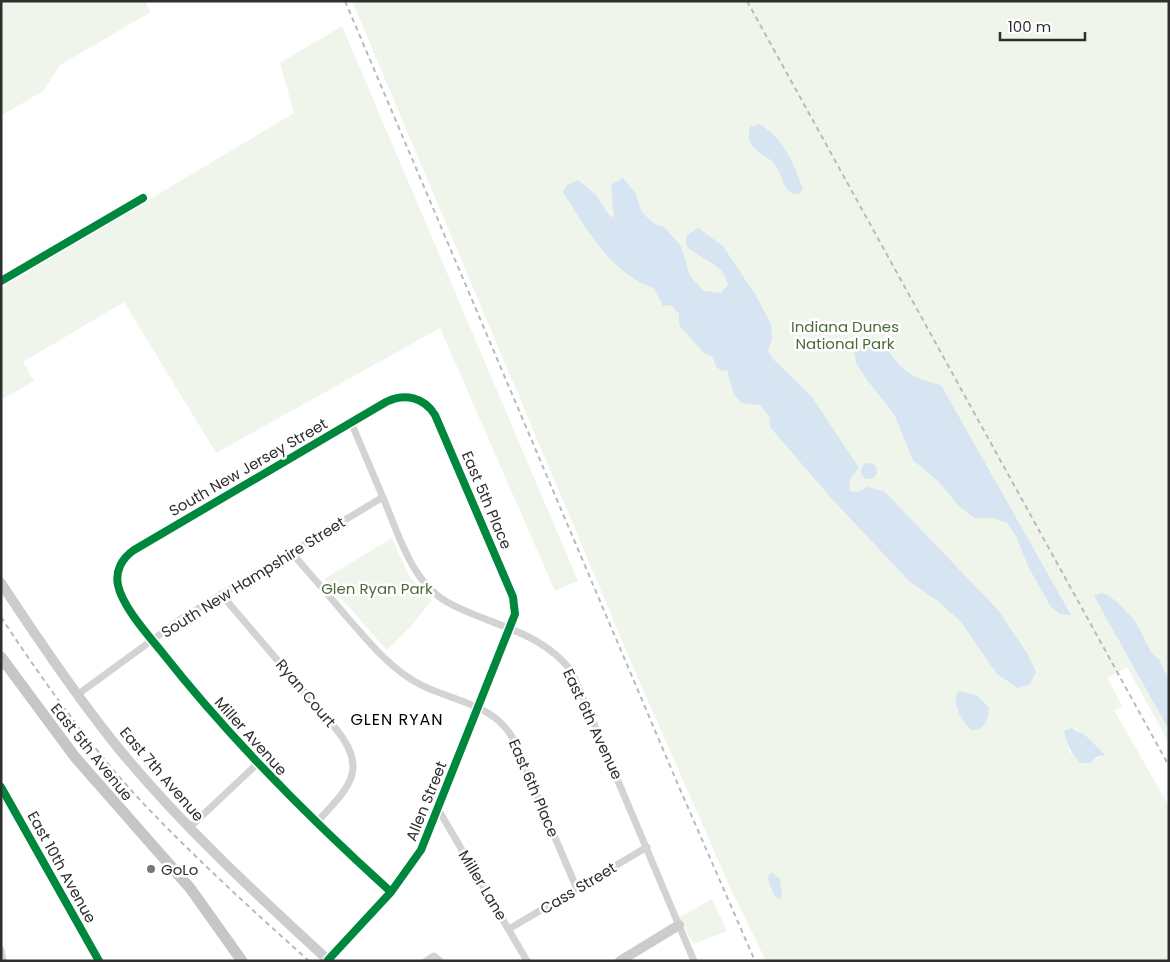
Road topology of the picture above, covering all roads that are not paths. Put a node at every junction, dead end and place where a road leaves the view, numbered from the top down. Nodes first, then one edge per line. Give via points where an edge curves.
1 (143, 198) dead end
2 (1, 281) edge
3 (408, 397) joint
4 (351, 422) junction
5 (383, 497) junction
6 (291, 552) junction
7 (117, 578) joint
8 (1, 583) edge
9 (221, 594) junction
10 (509, 628) junction
11 (152, 640) junction
12 (1, 657) edge
13 (77, 695) junction
14 (478, 708) junction
15 (257, 764) junction
16 (1, 787) edge
17 (438, 809) junction
18 (316, 823) junction
19 (189, 828) junction
20 (647, 847) junction
21 (577, 888) junction
22 (391, 892) junction
23 (680, 925) junction
24 (509, 929) junction
25 (1, 950) edge
26 (4, 961) edge
27 (98, 961) edge
28 (242, 961) edge
29 (329, 961) edge
30 (426, 961) edge
31 (440, 961) edge
32 (527, 961) edge
33 (620, 961) edge
34 (694, 961) edge

1 - 2 street
3 - 4 street, South New Jersey Street via 392,399
3 - 10 street, East 5th Place via 427,405 439,422 513,597 515,609
4 - 5 street, East 6th Avenue
4 - 7 street, South New Jersey Street via 134,550 122,561
5 - 6 street, South New Hampshire Street
5 - 10 street, East 6th Avenue via 413,566 428,586 448,602
6 - 9 street, South New Hampshire Street
6 - 14 street, East 6th Place via 388,663 424,686
7 - 11 street, Miller Avenue via 122,597
8 - 13 street, East 7th Avenue
9 - 11 street, South New Hampshire Street
9 - 18 street, Ryan Court via 336,729 352,753 354,764 348,786
10 - 14 street, Allen Street
10 - 20 street, East 6th Avenue via 550,648 572,672
11 - 13 street, South New Hampshire Street
11 - 15 street, Miller Avenue
12 - 28 main road, East 5th Avenue via 75,757 200,901
13 - 19 street, East 7th Avenue
14 - 17 street, Allen Street
14 - 21 street, East 6th Place via 496,717 512,737
15 - 18 street, Miller Avenue
15 - 19 street
16 - 27 street, East 10th Avenue
17 - 22 street, Allen Street via 421,850
17 - 24 street, Miller Lane
18 - 22 street, Miller Avenue
19 - 29 street, East 7th Avenue
20 - 21 street, Cass Street
20 - 23 street, East 6th Avenue
21 - 24 street, Cass Street
22 - 29 street, Allen Street
23 - 33 street
23 - 34 street, East 6th Avenue
24 - 32 street, Miller Lane
25 - 26 street
30 - 31 street via 434,956

